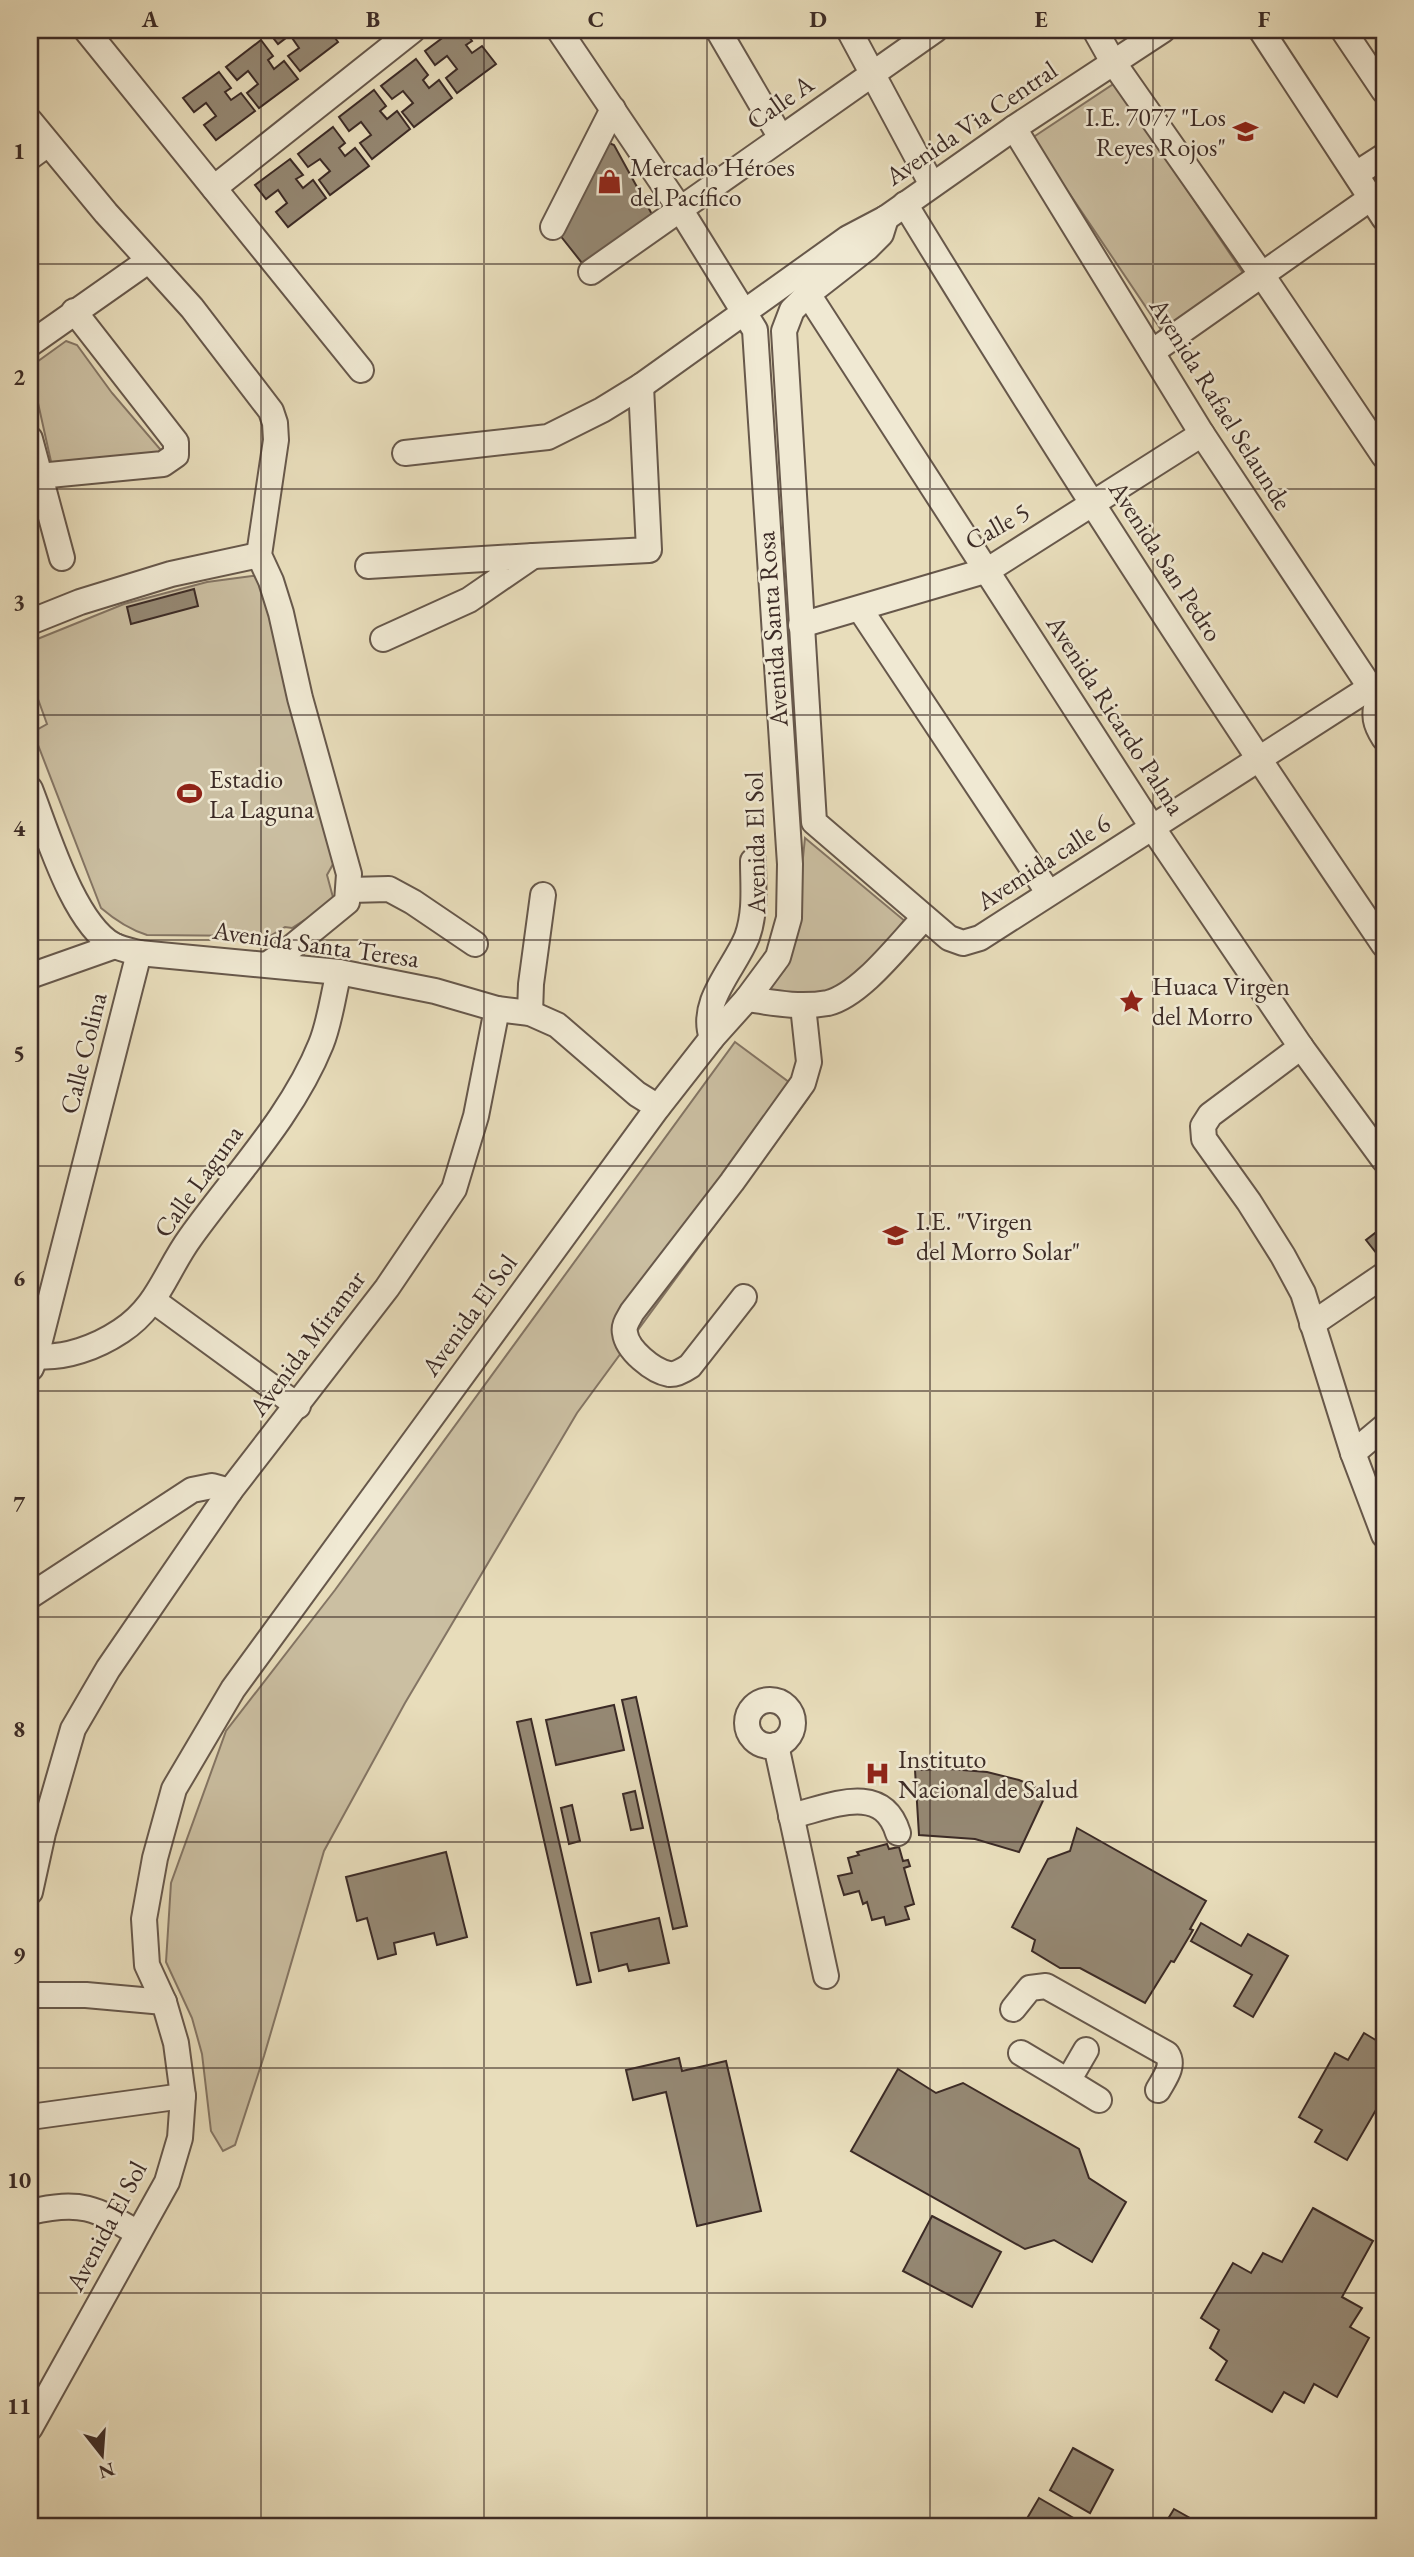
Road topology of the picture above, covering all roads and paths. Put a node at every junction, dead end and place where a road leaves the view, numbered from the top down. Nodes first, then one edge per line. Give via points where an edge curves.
1 (86, 30) edge
2 (413, 30) edge
3 (559, 30) edge
4 (718, 30) edge
5 (849, 30) edge
6 (935, 30) edge
7 (1095, 30) edge
8 (1163, 30) edge
9 (1261, 30) edge
10 (1343, 30) edge
11 (1113, 62) junction
12 (873, 73) junction
13 (1384, 91) edge
14 (613, 109) junction
15 (30, 121) edge
16 (1014, 128) junction
17 (781, 138) junction
18 (39, 151) edge
19 (1384, 156) edge
20 (1356, 174) junction
21 (932, 185) junction
22 (214, 188) junction
23 (1378, 208) edge
24 (680, 209) junction
25 (895, 211) junction
26 (553, 227) dead end
27 (148, 261) junction
28 (591, 272) dead end
29 (1262, 275) junction
30 (808, 295) junction
31 (74, 311) junction
32 (744, 314) junction
33 (30, 344) edge
34 (1152, 352) junction
35 (361, 370) dead end
36 (641, 386) junction
37 (1202, 434) junction
38 (30, 439) edge
39 (405, 453) dead end
40 (1384, 456) edge
41 (39, 476) junction
42 (1093, 504) junction
43 (259, 555) junction
44 (533, 556) junction
45 (62, 558) dead end
46 (368, 566) dead end
47 (988, 570) junction
48 (860, 609) junction
49 (30, 622) edge
50 (801, 625) junction
51 (383, 639) dead end
52 (1378, 698) edge
53 (1384, 738) edge
54 (1258, 760) junction
55 (30, 789) edge
56 (1153, 827) junction
57 (753, 861) dead end
58 (350, 890) junction
59 (1048, 892) junction
60 (543, 895) dead end
61 (924, 918) junction
62 (475, 944) dead end
63 (115, 946) junction
64 (1384, 946) edge
65 (139, 953) junction
66 (268, 964) junction
67 (339, 972) junction
68 (30, 976) edge
69 (747, 999) junction
70 (803, 1006) junction
71 (497, 1009) junction
72 (530, 1013) junction
73 (712, 1038) junction
74 (1301, 1047) junction
75 (658, 1107) junction
76 (1384, 1160) edge
77 (1384, 1275) edge
78 (744, 1297) dead end
79 (154, 1301) junction
80 (1312, 1324) junction
81 (33, 1363) edge
82 (298, 1406) junction
83 (1384, 1427) edge
84 (1353, 1453) junction
85 (230, 1491) junction
86 (1384, 1535) edge
87 (30, 1596) edge
88 (776, 1745) dead end
89 (791, 1816) junction
90 (898, 1833) dead end
91 (30, 1892) edge
92 (826, 1976) dead end
93 (30, 1995) edge
94 (164, 2002) junction
95 (1013, 2009) dead end
96 (1086, 2050) dead end
97 (1021, 2053) dead end
98 (1068, 2081) junction
99 (1158, 2090) dead end
100 (183, 2096) junction
101 (1099, 2100) dead end
102 (30, 2117) edge
103 (30, 2212) edge
104 (138, 2233) junction
105 (30, 2428) edge

1 - 22 street
2 - 22 street
3 - 14 street, Avenida El Sol
4 - 17 street
5 - 12 street
6 - 12 street, Calle A
7 - 11 street
8 - 11 street, Avenida Via Central
9 - 20 street
10 - 13 street
11 - 16 street, Avenida Via Central
11 - 29 street
12 - 17 street, Calle A
12 - 21 street
14 - 24 street, Avenida El Sol
14 - 26 street
15 - 18 street
16 - 21 street, Avenida Via Central
16 - 34 street, Avenida Rafael Selaunde
17 - 24 street, Calle A
18 - 27 street
19 - 20 street
20 - 23 street
21 - 25 street, Avenida Via Central
22 - 35 street
23 - 29 street
24 - 28 street, Calle A
24 - 32 street, Avenida El Sol
25 - 30 street, Avenida Via Central via 867,248
25 - 32 street
25 - 42 street, Avenida San Pedro
27 - 31 street
27 - 43 street via 192,308 271,411 276,440
29 - 34 street
29 - 40 street
30 - 47 street, Avenida Ricardo Palma
30 - 50 street, Avenida Santa Rosa via 792,310 784,331
31 - 33 street
31 - 41 street via 176,442 176,455 163,464
32 - 36 street
32 - 69 street, Avenida El Sol via 755,330 790,863 789,918 778,957
34 - 37 street, Avenida Rafael Selaunde
36 - 39 street via 548,437
36 - 44 street via 649,550
37 - 42 street, Calle 5
37 - 52 street, Avenida Rafael Selaunde
38 - 41 street
41 - 45 street
42 - 47 street, Calle 5
42 - 54 street, Avenida San Pedro
43 - 49 street via 171,573
43 - 58 street via 281,613
44 - 46 street
44 - 51 street via 469,600
47 - 48 street, Calle 5
47 - 56 street, Avenida Ricardo Palma
48 - 50 street, Calle 5
48 - 59 street
50 - 61 street, Avenida Santa Rosa via 814,822
52 - 53 street via 1374,712
52 - 54 street, Avemida calle 6
54 - 56 street, Avemida calle 6
54 - 64 street, Avenida San Pedro
55 - 63 street, Avenida Santa Teresa via 66,881 95,931
56 - 59 street, Avemida calle 6
56 - 74 street, Avenida Ricardo Palma
57 - 73 street via 754,911 709,1016
58 - 62 street via 389,889
58 - 66 street via 348,902
59 - 61 street, Avemida calle 6 via 980,938 964,943
60 - 72 street
61 - 70 street via 859,986 831,1002
63 - 65 street, Avenida Santa Teresa
63 - 68 street
65 - 66 street, Avenida Santa Teresa
65 - 81 street, Calle Colina
66 - 67 street, Avenida Santa Teresa
67 - 71 street, Avenida Santa Teresa
67 - 79 street, Calle Laguna via 322,1043 285,1112 187,1242
69 - 70 street
69 - 73 street, Avenida El Sol
70 - 78 street via 809,1062 803,1083 632,1312 625,1336 635,1355 668,1374 678,1373 690,1366
71 - 72 street, Avenida Santa Teresa
71 - 82 street, Avenida Miramar via 476,1116 454,1189
72 - 75 street, Avenida Santa Teresa via 557,1025
73 - 75 street, Avenida El Sol
74 - 76 street, Avenida Ricardo Palma
74 - 80 street via 1210,1115 1203,1126 1204,1139 1283,1256 1303,1293
75 - 94 street, Avenida El Sol via 233,1689 174,1789 144,1919 147,1965
77 - 80 street
79 - 81 street, Calle Laguna via 121,1331 75,1353
79 - 82 street
80 - 84 street
82 - 85 street, Avenida Miramar
83 - 84 street
84 - 86 street
85 - 87 street via 212,1486 192,1490
85 - 91 street, Avenida Miramar via 108,1669 73,1729
88 - 89 street
89 - 90 street via 857,1800 886,1810
89 - 92 street
93 - 94 street
94 - 100 street, Avenida El Sol via 176,2043
95 - 99 street via 1030,1988 1046,1986 1167,2054 1171,2065
96 - 98 street
97 - 98 street
98 - 101 street
100 - 102 street
100 - 104 street, Avenida El Sol via 180,2138 167,2182
103 - 104 street via 81,2206 100,2211
104 - 105 street, Avenida El Sol

